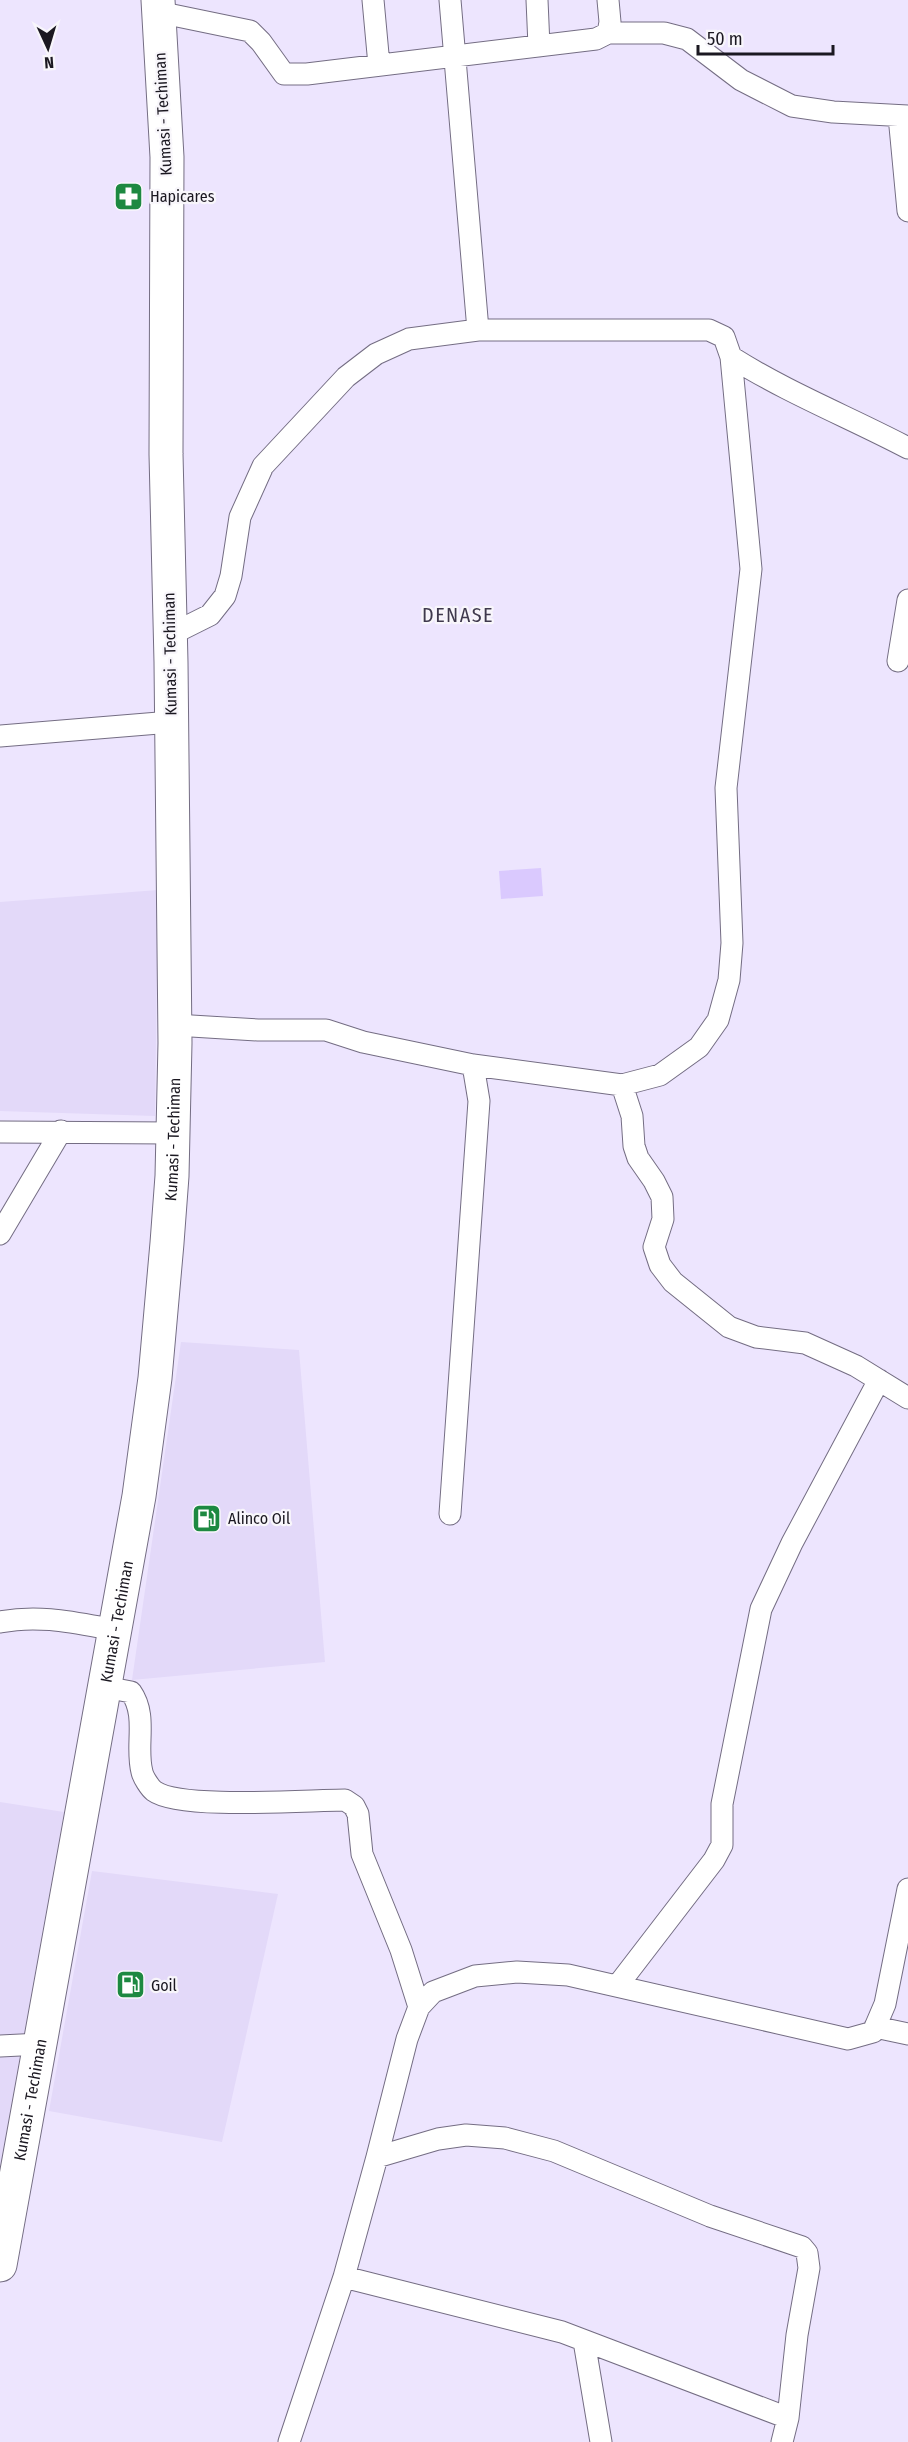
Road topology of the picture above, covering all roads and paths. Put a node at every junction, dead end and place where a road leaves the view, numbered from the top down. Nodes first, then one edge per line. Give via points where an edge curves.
1 (373, 0) edge
2 (450, 0) edge
3 (537, 0) edge
4 (608, 0) edge
5 (158, 6) edge
6 (608, 33) junction
7 (539, 46) junction
8 (455, 56) junction
9 (379, 65) junction
10 (903, 116) edge
11 (908, 211) edge
12 (478, 330) junction
13 (731, 357) junction
14 (902, 439) edge
15 (908, 600) edge
16 (170, 635) junction
17 (898, 661) dead end
18 (171, 722) junction
19 (0, 736) edge
20 (175, 1024) junction
21 (473, 1065) junction
22 (622, 1085) junction
23 (61, 1131) junction
24 (0, 1132) edge
25 (172, 1133) junction
26 (0, 1234) edge
27 (879, 1380) junction
28 (908, 1398) edge
29 (450, 1514) dead end
30 (0, 1622) edge
31 (116, 1630) junction
32 (105, 1687) junction
33 (908, 1889) edge
34 (618, 1985) junction
35 (419, 2007) junction
36 (875, 2027) junction
37 (908, 2034) edge
38 (41, 2044) junction
39 (0, 2046) edge
40 (377, 2157) junction
41 (0, 2265) edge
42 (344, 2277) junction
43 (584, 2341) junction
44 (788, 2418) junction
45 (289, 2442) edge
46 (601, 2442) edge
47 (782, 2442) edge

1 - 9 street
2 - 8 street
3 - 7 street
4 - 6 street
5 - 9 street via 250,31 284,74
5 - 16 highway, Kumasi - Techiman via 167,157
6 - 7 street via 596,39
6 - 10 street via 664,33 687,39 741,80 792,106
7 - 8 street
8 - 9 street
8 - 12 street
10 - 11 street
12 - 13 street via 709,330 723,338
12 - 16 street via 409,339 376,354 345,377 263,466 240,517 225,596 210,615
13 - 14 street via 772,383
13 - 22 street via 751,569 726,788 732,943 729,980 718,1020 699,1047 660,1076
15 - 17 street
16 - 18 highway, Kumasi - Techiman
18 - 19 street
18 - 20 highway, Kumasi - Techiman
20 - 21 street via 326,1030 363,1042
20 - 25 highway, Kumasi - Techiman
21 - 22 street
21 - 29 street via 479,1101
22 - 27 street via 632,1116 638,1158 662,1197 663,1219 654,1247 660,1265 673,1282 729,1327 756,1336 805,1343
23 - 24 street
23 - 25 street
23 - 26 street
25 - 31 highway, Kumasi - Techiman via 155,1378
27 - 28 street
27 - 34 street via 761,1609 722,1804 722,1845
30 - 31 street via 23,1617
31 - 32 highway, Kumasi - Techiman
32 - 35 street via 131,1692 137,1700 142,1774 154,1791 191,1802 345,1800 354,1806 362,1854 401,1950
32 - 38 highway, Kumasi - Techiman
33 - 36 street via 885,2004
34 - 35 street via 527,1972 475,1976 433,1992
34 - 36 street via 849,2039 873,2032
35 - 40 street
36 - 37 street
38 - 39 street
38 - 41 highway, Kumasi - Techiman
40 - 42 street
40 - 44 street via 466,2134 505,2138 564,2154 700,2212 802,2247 809,2268
42 - 43 street via 562,2332
42 - 45 street
43 - 44 street
43 - 46 street
44 - 47 street

